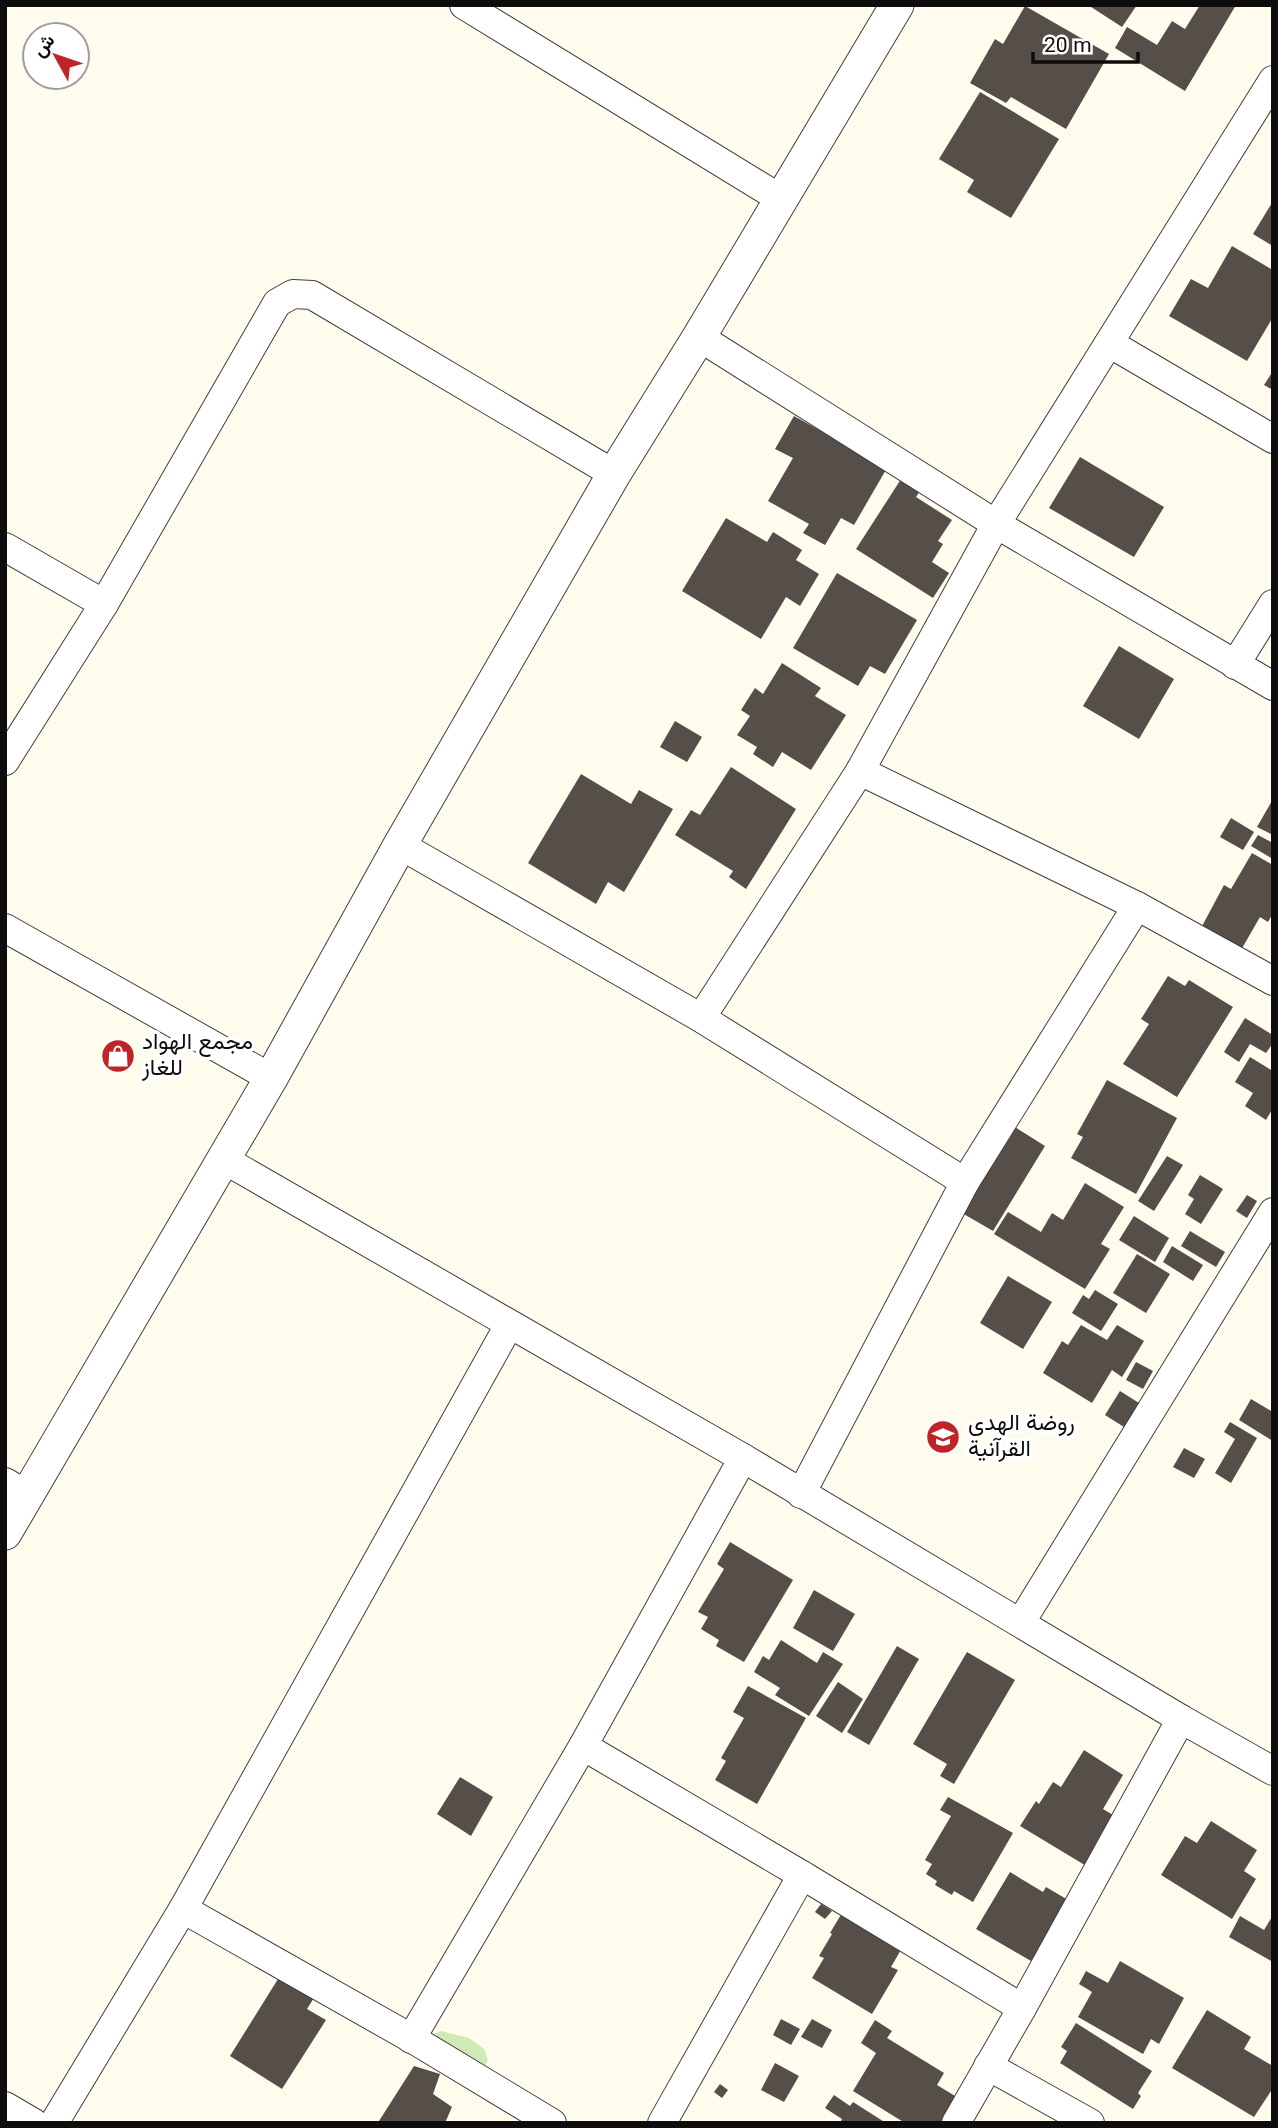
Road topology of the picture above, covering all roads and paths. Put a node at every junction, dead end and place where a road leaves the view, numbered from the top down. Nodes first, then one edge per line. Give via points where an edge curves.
1 (464, 5) edge
2 (897, 5) edge
3 (1273, 80) edge
4 (781, 199) junction
5 (698, 337) junction
6 (1109, 342) junction
7 (1273, 439) edge
8 (614, 474) junction
9 (996, 524) junction
10 (5, 547) edge
11 (104, 604) junction
12 (1273, 604) edge
13 (1235, 665) junction
14 (1273, 686) edge
15 (5, 761) edge
16 (860, 771) junction
17 (400, 845) junction
18 (1137, 906) junction
19 (5, 928) edge
20 (1273, 981) edge
21 (701, 1018) junction
22 (271, 1078) junction
23 (223, 1159) junction
24 (965, 1182) junction
25 (1273, 1212) edge
26 (509, 1325) junction
27 (743, 1458) junction
28 (16, 1489) edge
29 (801, 1494) junction
30 (5, 1533) edge
31 (1021, 1622) junction
32 (1181, 1719) junction
33 (583, 1746) junction
34 (1272, 1768) edge
35 (803, 1875) junction
36 (183, 1909) junction
37 (1022, 2008) junction
38 (411, 2039) junction
39 (988, 2066) junction
40 (5, 2106) edge
41 (34, 2123) edge
42 (54, 2123) edge
43 (552, 2123) edge
44 (662, 2123) edge
45 (956, 2123) edge
46 (1090, 2123) edge

1 - 4 street
2 - 4 street
3 - 6 street
4 - 5 street
5 - 8 street
5 - 9 street
6 - 7 street
6 - 9 street
8 - 11 street via 312,295 293,294 276,303
8 - 17 street
9 - 13 street
9 - 16 street
10 - 11 street
11 - 15 street
12 - 13 street
13 - 14 street
16 - 18 street
16 - 21 street
17 - 21 street
17 - 22 street
18 - 20 street
18 - 24 street
19 - 22 street
21 - 24 street
22 - 23 street
23 - 26 street
23 - 28 street
24 - 29 street
25 - 31 street
26 - 27 street
26 - 36 street
27 - 29 street
27 - 33 street
28 - 30 street
29 - 31 street
31 - 32 street
32 - 34 street
32 - 37 street
33 - 35 street
33 - 38 street
35 - 37 street
35 - 44 street
36 - 38 street
36 - 42 street
37 - 39 street
38 - 43 street
39 - 45 street
39 - 46 street
40 - 41 street

